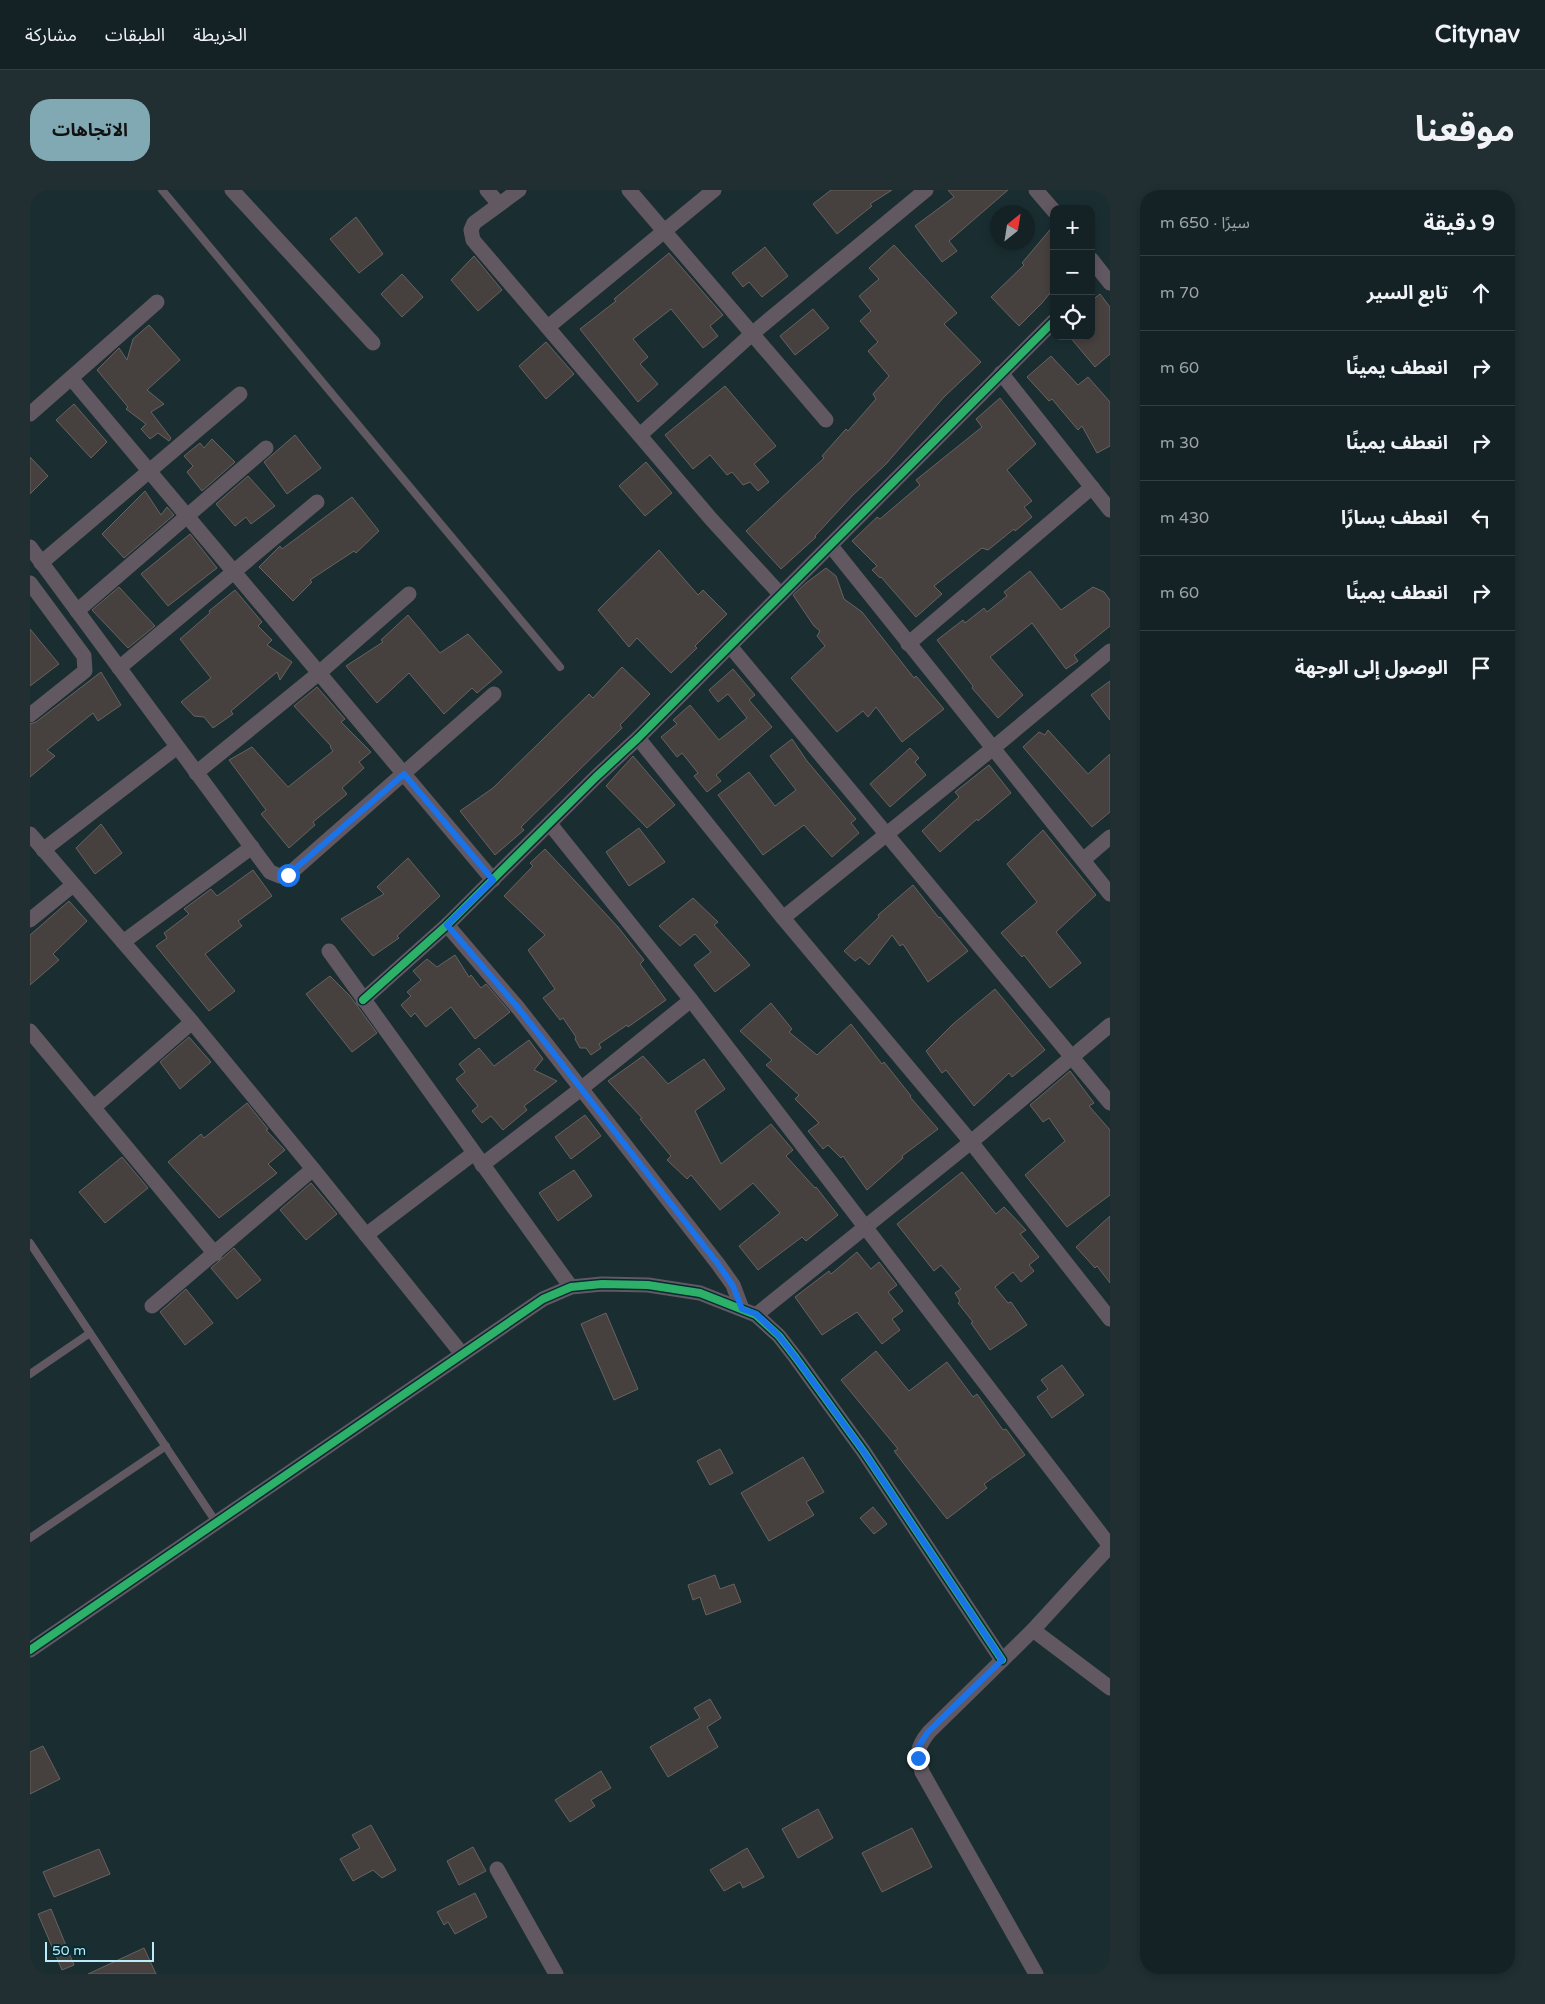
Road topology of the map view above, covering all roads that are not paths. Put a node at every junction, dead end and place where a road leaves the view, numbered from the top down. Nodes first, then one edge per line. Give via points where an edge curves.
1 (162, 190) edge
2 (232, 190) edge
3 (488, 190) edge
4 (519, 190) edge
5 (629, 190) edge
6 (714, 190) edge
7 (926, 190) edge
8 (1036, 190) edge
9 (499, 204) junction
10 (1050, 206) edge
11 (665, 231) junction
12 (1095, 264) edge
13 (1106, 278) edge
14 (157, 302) dead end
15 (1050, 325) edge
16 (548, 327) junction
17 (753, 333) junction
18 (373, 343) dead end
19 (1001, 373) junction
20 (71, 378) junction
21 (240, 394) dead end
22 (30, 414) edge
23 (826, 420) dead end
24 (640, 435) junction
25 (266, 448) dead end
26 (150, 472) junction
27 (1092, 487) junction
28 (317, 502) dead end
29 (1110, 510) edge
30 (187, 517) junction
31 (831, 546) junction
32 (30, 547) edge
33 (41, 563) junction
34 (235, 573) junction
35 (30, 583) edge
36 (408, 594) dead end
37 (780, 594) junction
38 (77, 611) junction
39 (908, 644) junction
40 (730, 646) junction
41 (1110, 651) edge
42 (560, 667) dead end
43 (119, 668) junction
44 (319, 673) junction
45 (494, 694) dead end
46 (30, 715) edge
47 (638, 738) junction
48 (177, 747) junction
49 (992, 749) junction
50 (196, 773) junction
51 (404, 774) junction
52 (550, 824) junction
53 (30, 834) edge
54 (887, 834) junction
55 (1110, 837) edge
56 (252, 847) junction
57 (44, 850) junction
58 (1083, 860) junction
59 (493, 880) junction
60 (73, 885) junction
61 (1110, 894) edge
62 (783, 918) junction
63 (30, 920) edge
64 (447, 925) junction
65 (123, 942) junction
66 (329, 951) dead end
67 (363, 1000) junction
68 (691, 1000) junction
69 (192, 1022) junction
70 (1110, 1025) edge
71 (30, 1031) edge
72 (1071, 1057) junction
73 (582, 1088) junction
74 (1110, 1103) edge
75 (94, 1107) junction
76 (971, 1142) junction
77 (478, 1159) junction
78 (314, 1169) junction
79 (866, 1227) junction
80 (366, 1235) junction
81 (30, 1243) edge
82 (215, 1254) junction
83 (571, 1287) junction
84 (152, 1306) dead end
85 (742, 1309) junction
86 (756, 1314) junction
87 (1110, 1319) edge
88 (90, 1333) junction
89 (462, 1354) junction
90 (30, 1374) edge
91 (166, 1446) junction
92 (216, 1522) junction
93 (30, 1538) edge
94 (1110, 1546) edge
95 (1032, 1630) junction
96 (30, 1650) edge
97 (1002, 1660) junction
98 (1110, 1688) edge
99 (497, 1869) dead end
100 (556, 1974) edge
101 (1036, 1974) edge

1 - 42 lane
2 - 18 street
3 - 9 street
4 - 9 street
5 - 11 street
6 - 11 street
7 - 17 street
8 - 10 street
9 - 16 street via 474,224 470,235
11 - 16 street
11 - 17 street
12 - 13 street
14 - 20 street
15 - 19 street
16 - 24 street
17 - 23 street
17 - 24 street
19 - 27 street
19 - 31 street
20 - 22 street
20 - 26 street
21 - 26 street
24 - 37 street via 710,520
25 - 30 street
26 - 30 street
26 - 33 street
27 - 29 street
27 - 39 street
28 - 34 street
30 - 34 street
30 - 38 street
31 - 37 street
31 - 39 street
32 - 33 street
33 - 38 street
34 - 43 street
34 - 44 street
35 - 46 street via 84,656 85,662 84,671
36 - 44 street
37 - 40 street
38 - 43 street
39 - 49 street
40 - 47 street
40 - 54 street
41 - 49 street
43 - 48 street
44 - 50 street
44 - 51 street
45 - 51 street
47 - 52 street
47 - 62 street
48 - 50 street
48 - 57 street
49 - 54 street
49 - 58 street
50 - 56 street
51 - 56 street via 288,875 270,872
51 - 59 street
52 - 59 street
52 - 68 street
53 - 57 street
54 - 62 street
54 - 72 street
55 - 58 street
56 - 65 street
57 - 60 street
58 - 61 street
59 - 64 street
60 - 63 street
60 - 65 street
62 - 76 street
64 - 67 street
64 - 73 street
65 - 69 street
66 - 67 street
67 - 77 street
68 - 73 street
68 - 79 street
69 - 75 street
69 - 78 street
70 - 72 street
71 - 75 street
72 - 74 street
72 - 76 street
73 - 77 street
73 - 85 street via 718,1264 733,1286
75 - 82 street
76 - 79 street
76 - 87 street
77 - 80 street
77 - 83 street
78 - 80 street
78 - 82 street
79 - 86 street
79 - 94 street
80 - 89 street
81 - 88 lane
82 - 84 street
83 - 85 street via 648,1285 700,1294
83 - 89 street via 543,1299
85 - 86 street
86 - 97 street via 779,1336 864,1452
88 - 90 lane
88 - 91 lane
89 - 92 street
91 - 92 lane
91 - 93 lane
92 - 96 street
94 - 95 street
95 - 97 street
95 - 98 street
97 - 101 street via 928,1732 918,1747 918,1758 922,1772
99 - 100 street

